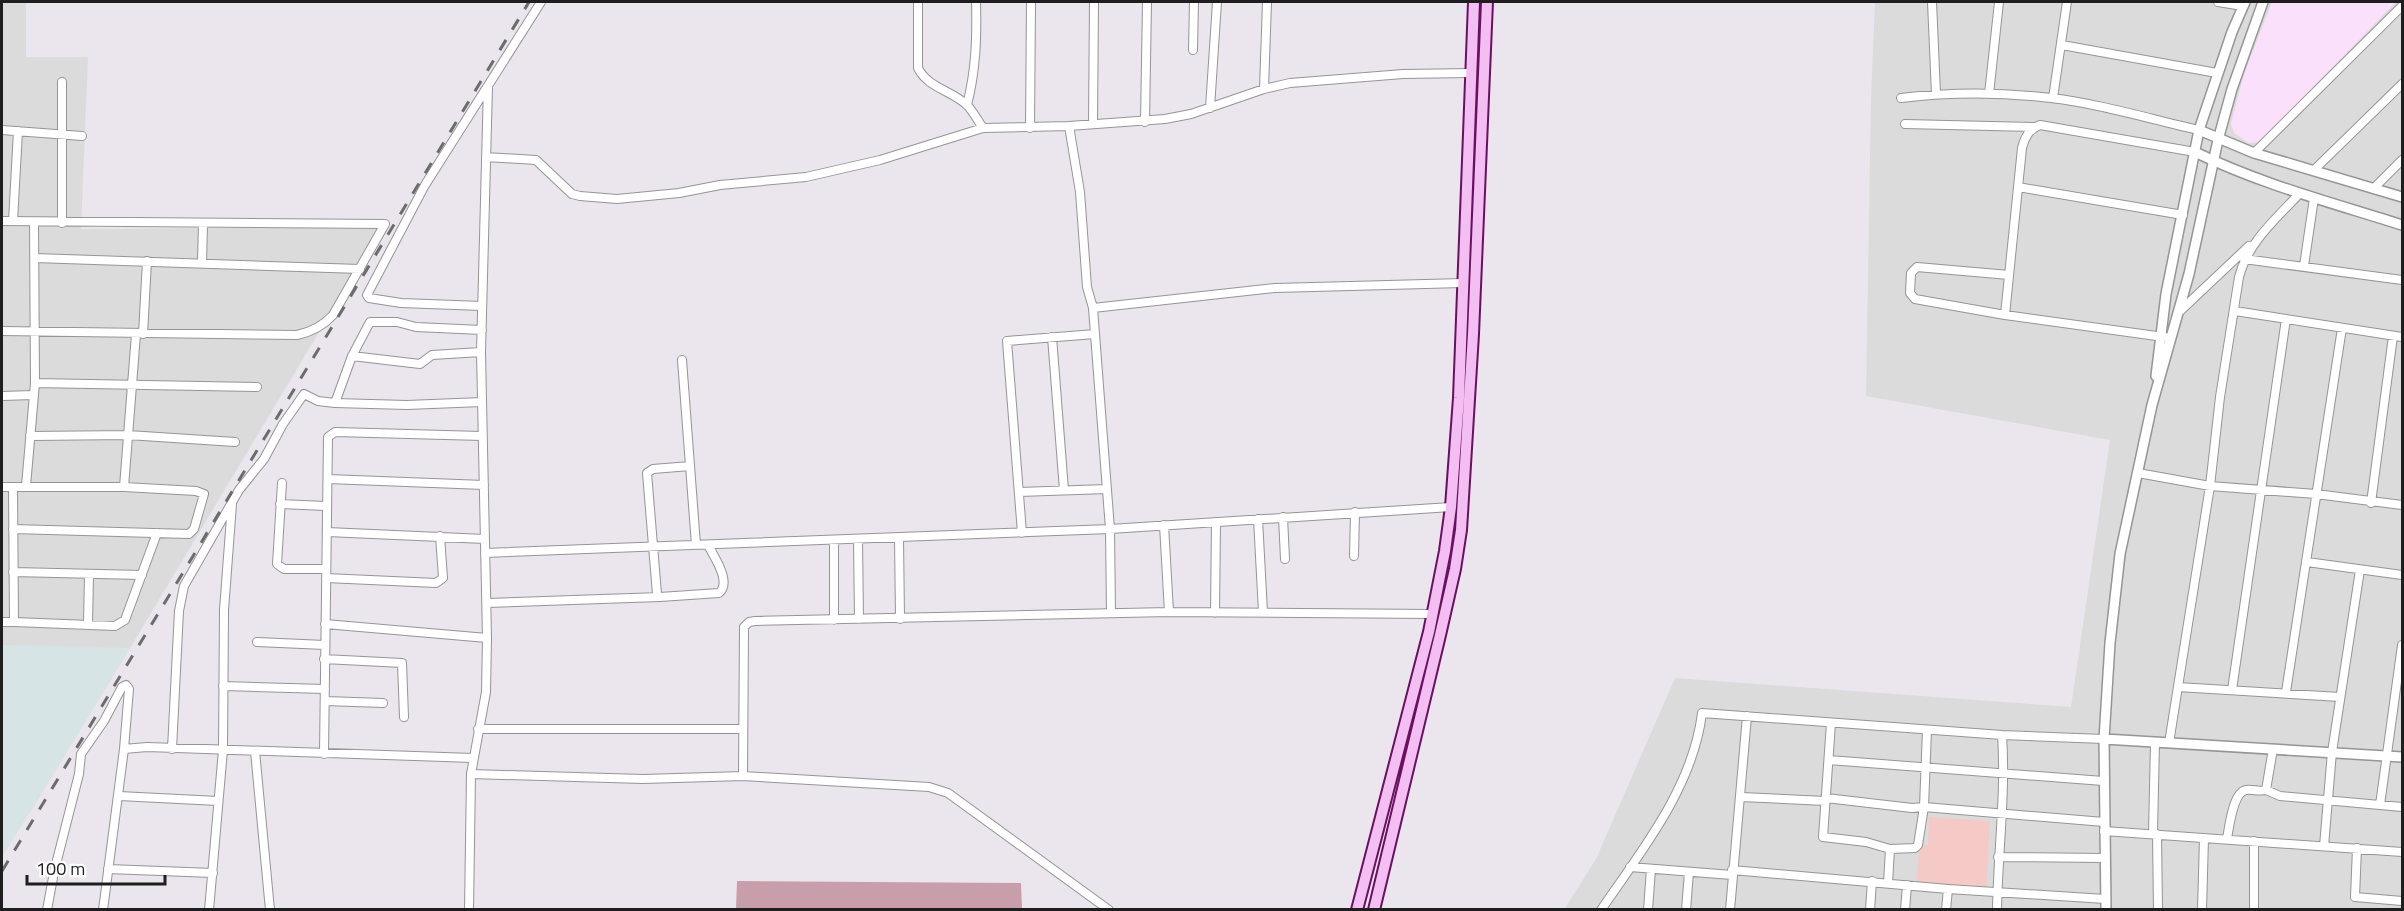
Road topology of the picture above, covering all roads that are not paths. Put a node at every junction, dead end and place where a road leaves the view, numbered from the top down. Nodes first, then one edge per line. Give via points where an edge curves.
1 (541, 2) edge
2 (918, 2) edge
3 (976, 2) edge
4 (1031, 2) edge
5 (1095, 2) edge
6 (1147, 2) edge
7 (1194, 2) edge
8 (1217, 2) edge
9 (1267, 2) edge
10 (1474, 2) edge
11 (1487, 2) edge
12 (1932, 2) edge
13 (1999, 2) edge
14 (2067, 2) edge
15 (2218, 2) edge
16 (2263, 2) edge
17 (2244, 4) edge
18 (2403, 6) edge
19 (2062, 45) junction
20 (1193, 50) dead end
21 (1471, 73) junction
22 (2217, 73) junction
23 (62, 82) dead end
24 (2403, 84) edge
25 (488, 86) junction
26 (1264, 90) junction
27 (1936, 94) junction
28 (1989, 94) junction
29 (1901, 98) dead end
30 (2053, 98) junction
31 (967, 105) junction
32 (1210, 108) junction
33 (1145, 122) junction
34 (1093, 124) junction
35 (1905, 124) dead end
36 (1069, 126) junction
37 (2033, 127) junction
38 (983, 128) junction
39 (1030, 128) junction
40 (2, 130) edge
41 (2199, 130) junction
42 (18, 131) junction
43 (62, 134) junction
44 (82, 136) dead end
45 (2218, 140) junction
46 (2194, 152) junction
47 (2254, 153) junction
48 (486, 157) junction
49 (2403, 160) edge
50 (2214, 161) junction
51 (2314, 170) junction
52 (2018, 187) junction
53 (2374, 189) junction
54 (2300, 193) junction
55 (2403, 197) edge
56 (2314, 198) junction
57 (2183, 215) junction
58 (2, 221) edge
59 (13, 221) junction
60 (34, 222) junction
61 (62, 223) junction
62 (203, 224) junction
63 (2403, 225) edge
64 (2255, 242) junction
65 (35, 258) junction
66 (2244, 259) junction
67 (147, 261) junction
68 (202, 263) junction
69 (2304, 266) junction
70 (360, 269) junction
71 (2009, 275) junction
72 (2403, 280) edge
73 (1463, 283) junction
74 (482, 306) junction
75 (1093, 308) junction
76 (2235, 311) junction
77 (2178, 313) junction
78 (2005, 315) junction
79 (2286, 320) junction
80 (2342, 328) junction
81 (482, 330) junction
82 (2, 331) edge
83 (34, 331) junction
84 (139, 334) junction
85 (1095, 334) junction
86 (2393, 336) junction
87 (1052, 337) junction
88 (2160, 337) junction
89 (2403, 337) edge
90 (2171, 338) junction
91 (481, 352) junction
92 (352, 356) junction
93 (682, 360) dead end
94 (35, 383) junction
95 (133, 386) junction
96 (257, 387) dead end
97 (33, 395) junction
98 (2, 396) edge
99 (482, 402) junction
100 (335, 403) junction
101 (2152, 405) junction
102 (128, 435) junction
103 (30, 436) junction
104 (482, 436) junction
105 (235, 442) dead end
106 (690, 466) junction
107 (2138, 473) junction
108 (328, 479) junction
109 (282, 483) dead end
110 (484, 485) junction
111 (26, 486) junction
112 (2210, 486) junction
113 (2, 487) edge
114 (13, 487) junction
115 (124, 487) junction
116 (1107, 489) junction
117 (1064, 490) junction
118 (2263, 491) junction
119 (1019, 492) junction
120 (2316, 494) junction
121 (232, 502) junction
122 (2371, 503) junction
123 (280, 504) junction
124 (2403, 505) edge
125 (326, 506) junction
126 (1451, 507) junction
127 (1354, 512) junction
128 (1283, 517) junction
129 (1258, 519) junction
130 (1216, 522) junction
131 (1164, 525) junction
132 (13, 529) junction
133 (1110, 529) junction
134 (327, 532) junction
135 (1022, 532) junction
136 (157, 533) junction
137 (440, 536) junction
138 (898, 538) junction
139 (485, 539) junction
140 (858, 540) junction
141 (834, 541) junction
142 (696, 545) junction
143 (708, 545) junction
144 (652, 547) junction
145 (485, 553) junction
146 (1354, 556) dead end
147 (1285, 559) dead end
148 (2307, 562) junction
149 (326, 569) junction
150 (2360, 570) junction
151 (13, 572) junction
152 (89, 574) junction
153 (142, 575) junction
154 (2403, 575) edge
155 (326, 578) junction
156 (660, 597) junction
157 (487, 603) junction
158 (1169, 612) junction
159 (1263, 612) junction
160 (1111, 613) junction
161 (1215, 613) junction
162 (1433, 614) junction
163 (860, 619) junction
164 (900, 619) junction
165 (834, 620) junction
166 (2, 622) edge
167 (14, 622) junction
168 (88, 624) junction
169 (325, 624) junction
170 (487, 638) junction
171 (257, 642) dead end
172 (325, 645) junction
173 (2403, 645) edge
174 (324, 659) junction
175 (223, 686) junction
176 (2178, 687) junction
177 (325, 689) junction
178 (2232, 690) junction
179 (2286, 692) junction
180 (2340, 697) junction
181 (325, 701) junction
182 (383, 704) dead end
183 (1747, 716) junction
184 (404, 717) dead end
185 (1831, 723) junction
186 (478, 729) junction
187 (743, 729) junction
188 (1927, 730) junction
189 (2002, 735) junction
190 (2104, 739) junction
191 (2155, 742) junction
192 (2169, 743) junction
193 (124, 749) junction
194 (172, 749) junction
195 (2273, 749) junction
196 (223, 750) junction
197 (255, 751) junction
198 (2332, 752) junction
199 (324, 754) junction
200 (2385, 756) junction
201 (2403, 757) edge
202 (473, 758) junction
203 (1828, 760) junction
204 (1926, 767) junction
205 (2005, 773) junction
206 (471, 774) junction
207 (743, 776) junction
208 (2103, 781) junction
209 (2266, 790) junction
210 (119, 796) junction
211 (1741, 797) junction
212 (1826, 799) junction
213 (218, 801) junction
214 (2328, 801) junction
215 (2380, 805) junction
216 (1924, 807) junction
217 (2403, 807) edge
218 (2001, 814) junction
219 (2104, 826) junction
220 (2155, 834) junction
221 (2204, 838) junction
222 (2227, 839) junction
223 (2254, 841) junction
224 (2324, 846) junction
225 (2356, 848) junction
226 (1890, 849) junction
227 (2403, 852) edge
228 (1998, 857) junction
229 (2105, 858) junction
230 (1630, 867) junction
231 (108, 869) junction
232 (1651, 869) junction
233 (1689, 872) junction
234 (1732, 872) junction
235 (213, 873) junction
236 (1872, 881) junction
237 (1888, 883) junction
238 (1907, 885) junction
239 (1948, 889) junction
240 (1997, 892) junction
241 (1610, 897) junction
242 (2106, 899) junction
243 (2403, 901) edge
244 (47, 909) edge
245 (103, 909) edge
246 (209, 909) edge
247 (270, 909) edge
248 (469, 909) edge
249 (1109, 909) edge
250 (1357, 909) edge
251 (1374, 909) edge
252 (1601, 909) edge
253 (1609, 909) edge
254 (1648, 909) edge
255 (1686, 909) edge
256 (1730, 909) edge
257 (1870, 909) edge
258 (1905, 909) edge
259 (1946, 909) edge
260 (1997, 909) edge
261 (2106, 909) edge
262 (2158, 909) edge
263 (2202, 909) edge
264 (2254, 909) edge

1 - 25 street
2 - 31 street via 918,68 928,82
3 - 31 street via 977,51
4 - 39 street
5 - 34 street
6 - 33 street
7 - 20 street
8 - 32 street
9 - 26 street
10 - 21 main road
11 - 251 main road via 1461,530 1440,635
12 - 27 street
13 - 28 street
14 - 19 street
15 - 17 street
16 - 45 street
17 - 22 street
18 - 47 street
19 - 22 street
19 - 30 street
21 - 26 street via 1290,83
21 - 73 main road
22 - 41 street
23 - 43 street
24 - 51 street
25 - 48 street
25 - 74 street via 425,184 367,295 401,303
26 - 32 street
27 - 28 street
27 - 29 street
28 - 30 street
30 - 41 street
31 - 38 street
32 - 33 street
33 - 34 street
34 - 36 street
35 - 37 street
36 - 39 street
36 - 75 street via 1080,192 1086,280
37 - 46 street via 2040,125
37 - 52 street via 2022,148
38 - 39 street
38 - 48 street via 839,171 617,199 572,194 534,159
40 - 42 street
41 - 45 street
41 - 46 street
42 - 43 street
42 - 59 street
43 - 44 street
43 - 61 street
45 - 47 street
45 - 50 street
46 - 50 street
46 - 57 street
47 - 51 street
48 - 74 street
49 - 53 street
50 - 54 street
50 - 77 street
51 - 53 street
52 - 57 street
52 - 71 street
53 - 55 street
54 - 56 street
54 - 64 street
56 - 63 street
56 - 69 street
57 - 88 street
58 - 59 street
59 - 60 street
60 - 61 street
60 - 65 street
61 - 62 street
62 - 68 street
62 - 70 street via 383,223 385,227
64 - 66 street
64 - 77 street
65 - 67 street
65 - 83 street
66 - 69 street
66 - 76 street
67 - 68 street
67 - 84 street
68 - 70 street
69 - 72 street
70 - 84 street via 333,315 307,333
71 - 78 street
71 - 78 street via 1917,267 1911,273 1910,293 1915,299
73 - 75 street via 1275,288
73 - 126 main road
74 - 81 street
75 - 85 street
76 - 79 street
76 - 112 street
77 - 90 street
78 - 88 street
79 - 80 street
79 - 118 street
80 - 86 street
80 - 120 street
81 - 91 street
81 - 92 street via 416,327 375,320 366,325
82 - 83 street
83 - 84 street
83 - 94 street
84 - 95 street
85 - 87 street
85 - 116 street
86 - 89 street
86 - 122 street
87 - 117 street
87 - 119 street via 1006,341
88 - 90 street
88 - 101 street
90 - 101 street
91 - 92 street via 432,355 420,364
91 - 99 street
92 - 100 street
93 - 106 street
94 - 95 street
94 - 97 street
95 - 96 street
95 - 102 street
97 - 98 street
97 - 103 street
99 - 100 street
99 - 104 street
100 - 121 street via 303,394 264,459
101 - 107 street
102 - 103 street
102 - 105 street
102 - 115 street
103 - 111 street
104 - 108 street via 333,433 328,437
104 - 110 street
106 - 142 street
106 - 144 street via 647,473
107 - 112 street
107 - 190 street via 2120,554
108 - 110 street
108 - 125 street
109 - 123 street
110 - 139 street
111 - 114 street
111 - 115 street
112 - 118 street
112 - 176 street
113 - 114 street
114 - 132 street
115 - 136 street via 204,494 191,532
116 - 117 street
116 - 133 street
117 - 119 street
118 - 120 street
118 - 178 street
119 - 135 street
120 - 122 street
120 - 148 street
121 - 175 street
121 - 194 street via 182,593
122 - 124 street
123 - 125 street
123 - 149 street via 279,567
125 - 134 street
126 - 127 street
126 - 162 main road
127 - 128 street
127 - 146 street
128 - 129 street
128 - 147 street
129 - 130 street
129 - 159 street
130 - 131 street
130 - 161 street
131 - 133 street
131 - 158 street
132 - 136 street
132 - 151 street
133 - 135 street
133 - 160 street
134 - 137 street
134 - 149 street
135 - 138 street
136 - 153 street
137 - 139 street
137 - 155 street via 442,578 436,583
138 - 140 street
138 - 164 street
139 - 145 street
140 - 141 street
140 - 163 street
141 - 143 street
141 - 165 street
142 - 143 street
142 - 144 street
143 - 156 street via 723,577 723,590
144 - 145 street
144 - 156 street
145 - 157 street
148 - 150 street
148 - 179 street
149 - 155 street
150 - 154 street
150 - 180 street
151 - 152 street
151 - 167 street
152 - 153 street
152 - 168 street
153 - 168 street via 120,625
155 - 169 street
156 - 157 street
157 - 170 street
158 - 160 street
158 - 161 street
159 - 161 street
159 - 162 street
160 - 164 street
162 - 250 main road
163 - 164 street
163 - 165 street
165 - 187 street via 755,621 744,627
166 - 167 street
167 - 168 street
169 - 170 street
169 - 172 street
170 - 186 street via 486,692
171 - 172 street
172 - 174 street
173 - 200 street
174 - 177 street
174 - 184 street via 402,663
175 - 177 street
175 - 196 street
176 - 178 street
176 - 192 street
177 - 181 street
178 - 179 street
179 - 180 street
180 - 198 street
181 - 182 street
181 - 199 street
183 - 185 street
183 - 211 street
183 - 230 street via 1702,713 1679,791
185 - 188 street
185 - 203 street
186 - 187 street
186 - 202 street
187 - 207 street
188 - 189 street
188 - 204 street
189 - 190 street
189 - 205 street
190 - 191 street
190 - 208 street
191 - 192 street
191 - 220 street
192 - 195 street
193 - 194 street
193 - 210 street
193 - 244 street via 129,689 126,685 81,754
194 - 196 street
195 - 198 street
195 - 209 street
196 - 197 street
196 - 213 street
197 - 199 street
197 - 247 street
198 - 200 street
198 - 214 street
199 - 202 street
200 - 201 street
200 - 215 street
202 - 206 street
203 - 204 street
203 - 212 street
204 - 205 street
204 - 216 street
205 - 208 street
205 - 218 street
206 - 207 street
206 - 248 street
207 - 249 street via 928,788 948,793
208 - 219 street
209 - 214 street via 2280,796
209 - 222 street via 2240,793
210 - 213 street
210 - 231 street
211 - 212 street
211 - 234 street
212 - 216 street
212 - 226 street via 1823,837
213 - 235 street
214 - 215 street
214 - 224 street
215 - 217 street
216 - 218 street
216 - 226 street via 1918,845
218 - 219 street
218 - 228 street
219 - 220 street
219 - 229 street
220 - 221 street
220 - 262 street
221 - 222 street
221 - 263 street
222 - 223 street
223 - 224 street
223 - 264 street
224 - 225 street
225 - 227 street
225 - 243 street via 2355,897
226 - 237 street
228 - 229 street
228 - 240 street
229 - 242 street
230 - 232 street
230 - 241 street
231 - 235 street
231 - 245 street
232 - 233 street
232 - 254 street
233 - 234 street
233 - 255 street
234 - 236 street
234 - 256 street
235 - 246 street
236 - 237 street
236 - 257 street
237 - 238 street
238 - 239 street
238 - 258 street
239 - 240 street
239 - 259 street
240 - 242 street
240 - 260 street
241 - 252 street
241 - 253 street
242 - 261 street

